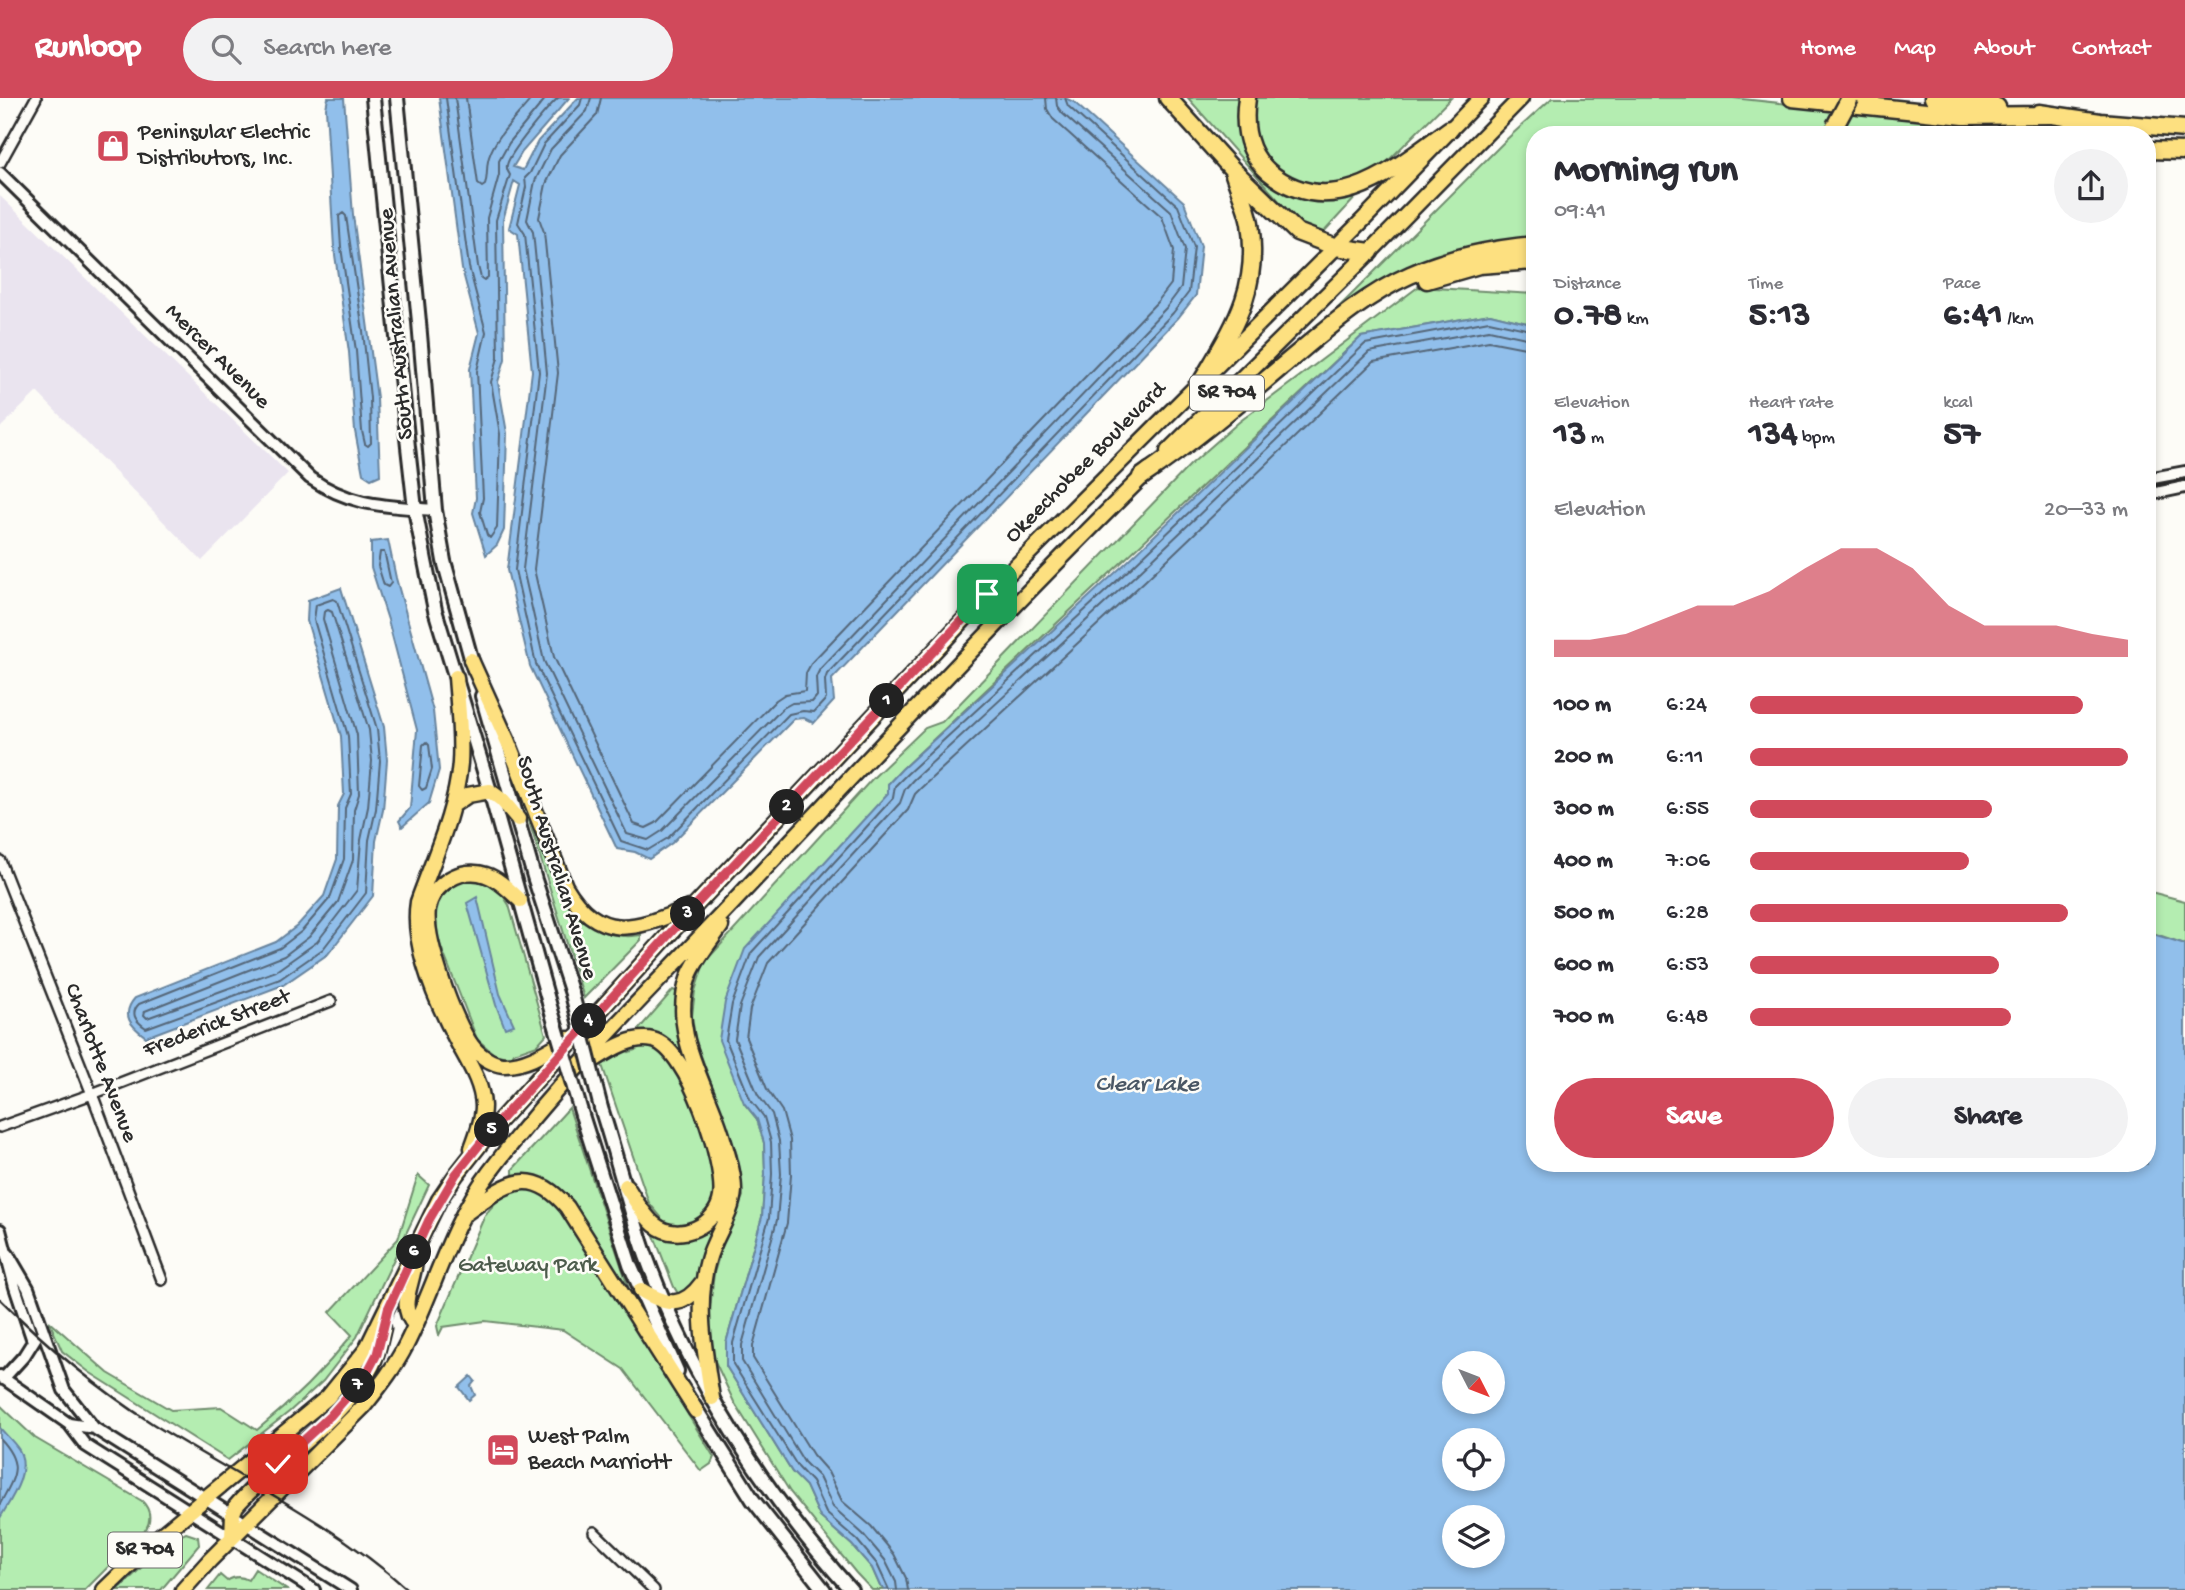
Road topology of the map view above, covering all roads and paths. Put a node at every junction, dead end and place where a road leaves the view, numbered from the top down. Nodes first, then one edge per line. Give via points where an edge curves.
1 (36, 98) edge
2 (373, 98) edge
3 (397, 98) edge
4 (1168, 98) edge
5 (1247, 98) edge
6 (1481, 98) edge
7 (1521, 98) edge
8 (1792, 98) edge
9 (1850, 98) edge
10 (1933, 98) edge
11 (2049, 115) junction
12 (1835, 126) edge
13 (2149, 126) edge
14 (2156, 127) edge
15 (1450, 129) junction
16 (2185, 129) edge
17 (2156, 150) edge
18 (2185, 151) edge
19 (0, 163) edge
20 (1232, 169) junction
21 (0, 173) edge
22 (1526, 246) edge
23 (1336, 247) junction
24 (1370, 252) junction
25 (1526, 262) edge
26 (1371, 298) junction
27 (1202, 381) junction
28 (2185, 472) edge
29 (1141, 477) junction
30 (2156, 478) edge
31 (2185, 487) edge
32 (2156, 493) edge
33 (415, 509) junction
34 (435, 510) junction
35 (471, 660) junction
36 (456, 677) junction
37 (490, 791) junction
38 (452, 806) junction
39 (518, 819) junction
40 (0, 861) edge
41 (750, 885) junction
42 (520, 900) junction
43 (694, 907) junction
44 (331, 1001) dead end
45 (578, 1034) junction
46 (573, 1073) junction
47 (92, 1094) junction
48 (0, 1127) edge
49 (468, 1159) junction
50 (626, 1186) junction
51 (462, 1216) junction
52 (0, 1230) edge
53 (417, 1246) junction
54 (8, 1254) junction
55 (162, 1280) dead end
56 (702, 1283) junction
57 (641, 1290) junction
58 (665, 1302) junction
59 (388, 1309) junction
60 (41, 1321) junction
61 (415, 1325) junction
62 (33, 1341) junction
63 (2, 1377) edge
64 (712, 1398) junction
65 (696, 1411) junction
66 (69, 1424) junction
67 (94, 1428) junction
68 (206, 1499) junction
69 (189, 1512) junction
70 (233, 1516) junction
71 (246, 1524) junction
72 (594, 1531) dead end
73 (232, 1538) junction
74 (104, 1590) edge
75 (183, 1590) edge
76 (314, 1590) edge
77 (351, 1590) edge
78 (654, 1590) edge
79 (824, 1590) edge
80 (851, 1590) edge

1 - 19 street
2 - 33 main road, South Australian Avenue
3 - 34 main road, South Australian Avenue
4 - 20 highway
5 - 15 highway via 1247,135 1254,151 1266,170 1303,191 1326,194 1357,188
6 - 15 main road, Okeechobee Boulevard / SR 704
7 - 24 main road, SR 704
8 - 11 highway via 1964,116
9 - 12 highway, bridge
10 - 11 highway
11 - 13 highway
14 - 16 highway
15 - 23 main road, Okeechobee Boulevard / SR 704
17 - 18 highway
20 - 23 highway via 1297,232
20 - 27 highway via 1250,220 1250,284 1232,330
21 - 33 street, Mercer Avenue via 310,478 356,502
22 - 26 highway via 1451,259 1408,275
23 - 24 highway
23 - 27 main road, Okeechobee Boulevard / SR 704
24 - 29 main road, SR 704
25 - 26 highway via 1468,268
26 - 29 highway via 1325,330 1194,441
27 - 43 main road, Okeechobee Boulevard / SR 704 via 987,594
28 - 30 street
29 - 41 main road, SR 704
31 - 32 street
33 - 34 street, Mercer Avenue
33 - 36 main road, South Australian Avenue via 435,610
34 - 35 main road, South Australian Avenue
35 - 39 main road, South Australian Avenue
35 - 43 main road via 573,901 597,920 626,928
36 - 37 main road, South Australian Avenue
36 - 38 main road via 461,743
37 - 38 main road via 468,795
37 - 39 main road
37 - 42 main road, South Australian Avenue
38 - 49 main road via 416,912 433,986 474,1072 483,1103
39 - 50 main road, South Australian Avenue, bridge
40 - 47 street, Charlotte Avenue
41 - 46 main road, SR 704
41 - 56 main road via 700,956 683,1004 690,1055 718,1120 733,1183 731,1205
42 - 45 main road via 494,878 476,872 449,880 430,902 433,948 461,1026 474,1049 502,1065 540,1055
42 - 57 main road, South Australian Avenue, bridge via 582,1115
43 - 45 main road, Okeechobee Boulevard / SR 704
44 - 47 street, Frederick Street
45 - 49 main road, Okeechobee Boulevard / SR 704
46 - 50 main road via 623,1044 654,1040 678,1059 693,1087 721,1182 719,1206 702,1226 669,1231 655,1225
46 - 51 main road, SR 704 via 491,1171
47 - 48 street, Frederick Street
47 - 55 street, Charlotte Avenue
49 - 53 main road, Okeechobee Boulevard / SR 704 via 439,1200
50 - 58 main road, South Australian Avenue
51 - 61 main road, SR 704
51 - 65 main road via 513,1183 536,1183 556,1195
52 - 54 street
53 - 59 main road, Okeechobee Boulevard / SR 704
53 - 61 main road via 405,1304
54 - 60 street
54 - 62 street
56 - 58 main road via 687,1300
56 - 64 main road via 702,1333
57 - 58 main road
57 - 65 main road, South Australian Avenue
58 - 64 main road, South Australian Avenue
59 - 68 main road, Okeechobee Boulevard / SR 704 via 366,1349 328,1397
59 - 70 main road via 377,1354 366,1375 330,1416 238,1503
60 - 62 street
60 - 67 street via 64,1390
61 - 71 main road, SR 704 via 388,1376 364,1406
62 - 63 street
63 - 66 street
64 - 80 main road, South Australian Avenue via 772,1491
65 - 79 main road, South Australian Avenue via 753,1500
66 - 67 street
66 - 69 street via 85,1445
67 - 68 street
68 - 69 main road, Okeechobee Boulevard / SR 704
68 - 70 street
69 - 73 street
69 - 74 main road, Okeechobee Boulevard / SR 704
70 - 71 street
70 - 73 main road
71 - 73 main road, SR 704
71 - 77 street
72 - 78 street
73 - 75 main road, SR 704
73 - 76 street

